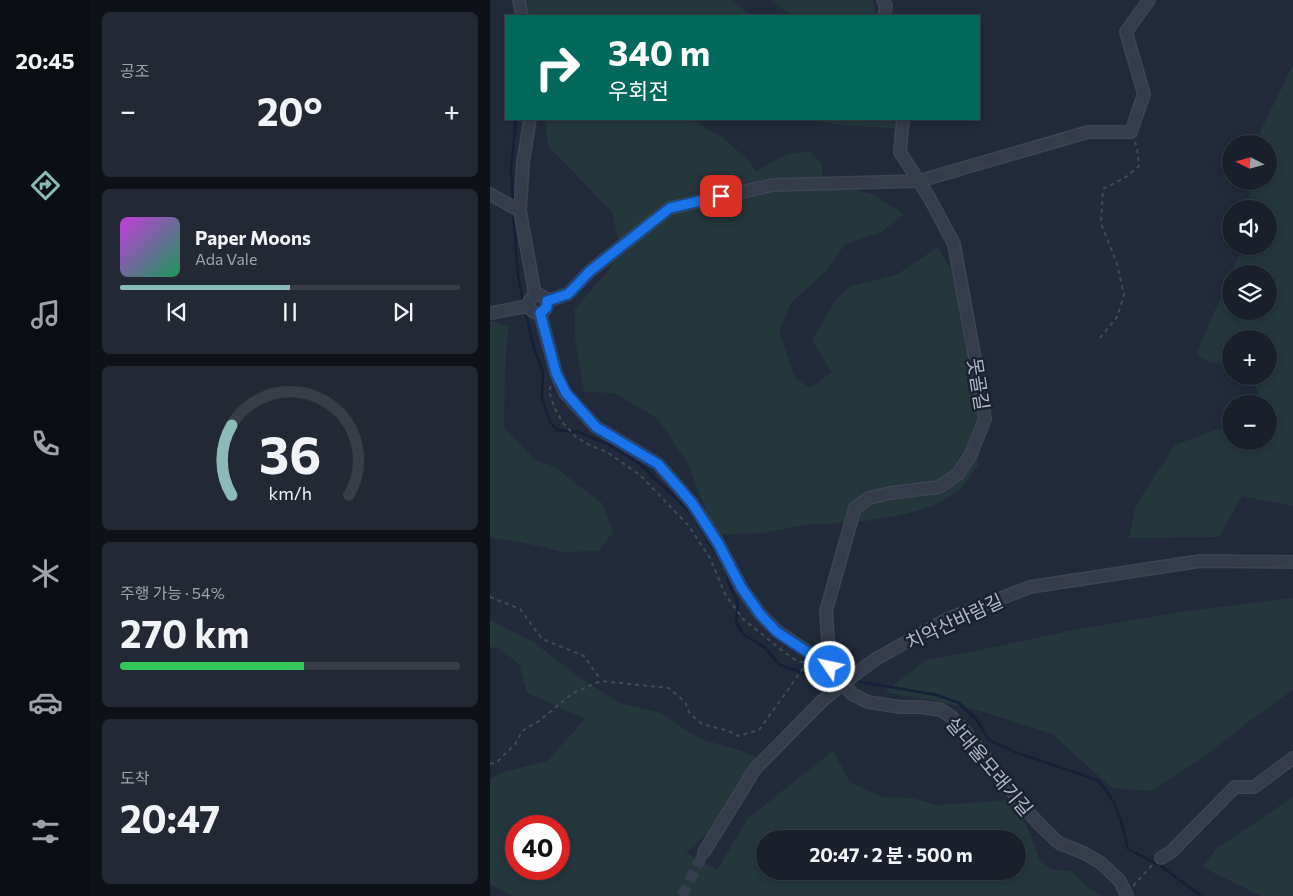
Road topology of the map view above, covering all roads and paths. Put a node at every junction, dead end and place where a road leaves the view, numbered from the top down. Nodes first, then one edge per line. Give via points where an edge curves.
1 (519, 0) edge
2 (883, 0) edge
3 (1149, 0) edge
4 (522, 15) edge
5 (884, 15) edge
6 (530, 120) edge
7 (903, 120) edge
8 (1131, 132) junction
9 (919, 181) junction
10 (490, 194) edge
11 (514, 208) junction
12 (535, 294) junction
13 (547, 301) junction
14 (527, 307) junction
15 (490, 313) edge
16 (540, 313) junction
17 (1100, 338) dead end
18 (556, 373) junction
19 (1293, 562) edge
20 (490, 597) edge
21 (743, 619) dead end
22 (807, 663) dead end
23 (832, 669) junction
24 (601, 681) junction
25 (1293, 758) edge
26 (490, 764) edge
27 (704, 852) tunnel mouth
28 (1161, 858) dead end
29 (1151, 865) dead end
30 (1127, 895) edge

1 - 4 street
2 - 5 street via 886,6
3 - 8 street via 1126,32 1144,94
6 - 11 street
7 - 9 street, 못골길 via 900,152
8 - 9 street via 1088,132
8 - 17 path via 1139,166 1103,189 1101,223 1117,264 1124,295 1117,317
9 - 13 street via 773,185 670,208 590,271 568,294
9 - 23 street, 못골길 via 954,244 985,419 971,454 958,474 939,487 869,498 855,508 826,611
10 - 11 street
11 - 12 street
12 - 13 street
12 - 14 street
13 - 16 street via 547,307
14 - 15 street
14 - 16 street via 534,313
16 - 18 street, 살대울모래기길
18 - 21 path via 549,391 554,408 568,428 641,476 688,525 710,558 725,594
18 - 23 street, 살대울모래기길 via 566,393 596,427 658,464 692,503 760,614 777,632
19 - 27 street, 치악산바람길, bridge via 1200,561 1030,587 947,619 876,659 824,700 755,769
20 - 24 path via 520,609 542,639 584,656
22 - 24 path via 759,730 738,736 702,724 669,688
23 - 30 street, 살대울모래기길 via 852,694 868,702 941,710 952,717 1043,828 1059,843 1102,864 1120,881
24 - 26 path via 573,693 522,731 516,743 497,762
25 - 28 street via 1254,787 1235,787 1172,851
29 - 30 path

